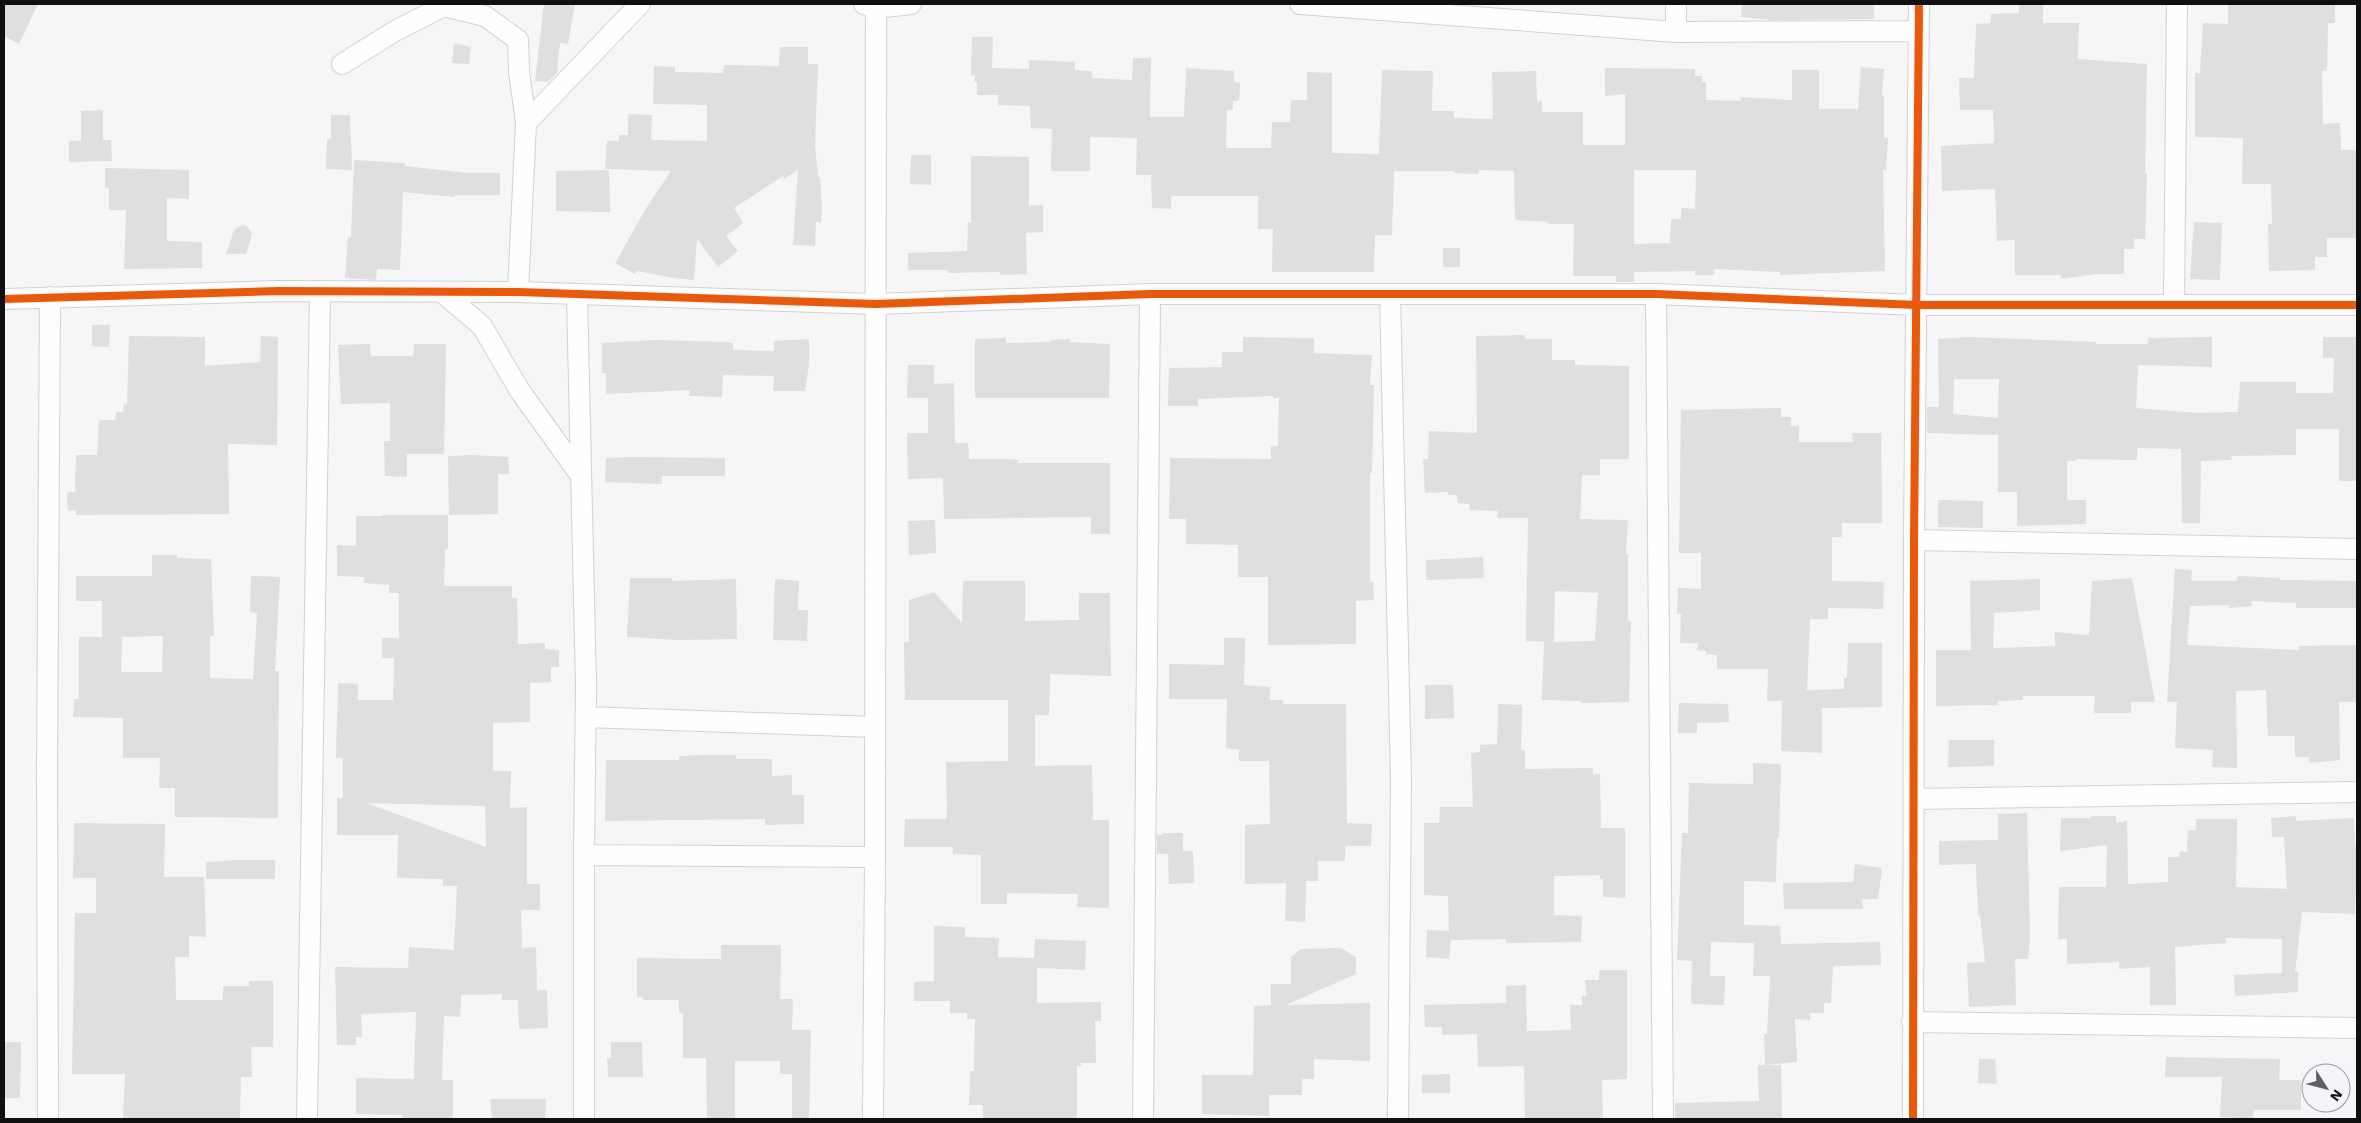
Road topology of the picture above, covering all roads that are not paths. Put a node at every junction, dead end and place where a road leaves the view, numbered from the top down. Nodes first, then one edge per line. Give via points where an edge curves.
1 (640, 4) edge
2 (911, 4) edge
3 (1300, 4) edge
4 (1676, 4) edge
5 (1919, 4) edge
6 (2178, 4) edge
7 (870, 6) edge
8 (1919, 31) junction
9 (1676, 32) junction
10 (342, 64) dead end
11 (526, 123) junction
12 (320, 292) junction
13 (518, 292) junction
14 (443, 293) junction
15 (1150, 294) junction
16 (1390, 294) junction
17 (1656, 294) junction
18 (576, 295) junction
19 (50, 298) junction
20 (4, 300) edge
21 (876, 304) junction
22 (1917, 305) junction
23 (2174, 305) junction
24 (2357, 305) edge
25 (581, 476) junction
26 (1914, 540) junction
27 (2357, 549) edge
28 (586, 717) junction
29 (875, 727) junction
30 (2357, 792) edge
31 (1915, 799) junction
32 (584, 855) junction
33 (875, 857) junction
34 (1912, 1022) junction
35 (2357, 1028) edge
36 (48, 1119) edge
37 (307, 1119) edge
38 (584, 1119) edge
39 (873, 1119) edge
40 (1143, 1119) edge
41 (1398, 1119) edge
42 (1663, 1119) edge
43 (1913, 1119) edge

1 - 11 street
2 - 7 street
3 - 9 street
4 - 9 street
5 - 8 street
6 - 23 street
7 - 21 street
8 - 9 street
8 - 22 street
10 - 11 street via 444,6 485,16 518,40
11 - 13 street
12 - 14 street
12 - 19 street
12 - 37 street
13 - 14 street
13 - 18 street
14 - 25 street via 482,326 520,391
15 - 16 street
15 - 21 street
15 - 40 street
16 - 17 street
16 - 41 street via 1401,780
17 - 22 street
17 - 42 street
18 - 21 street
18 - 25 street
19 - 20 street
19 - 36 street
21 - 29 street
22 - 23 street
22 - 26 street
23 - 24 street
25 - 28 street
26 - 27 street
26 - 31 street
28 - 29 street
28 - 32 street
29 - 33 street
30 - 31 street
31 - 34 street
32 - 33 street
32 - 38 street
33 - 39 street
34 - 35 street
34 - 43 street

